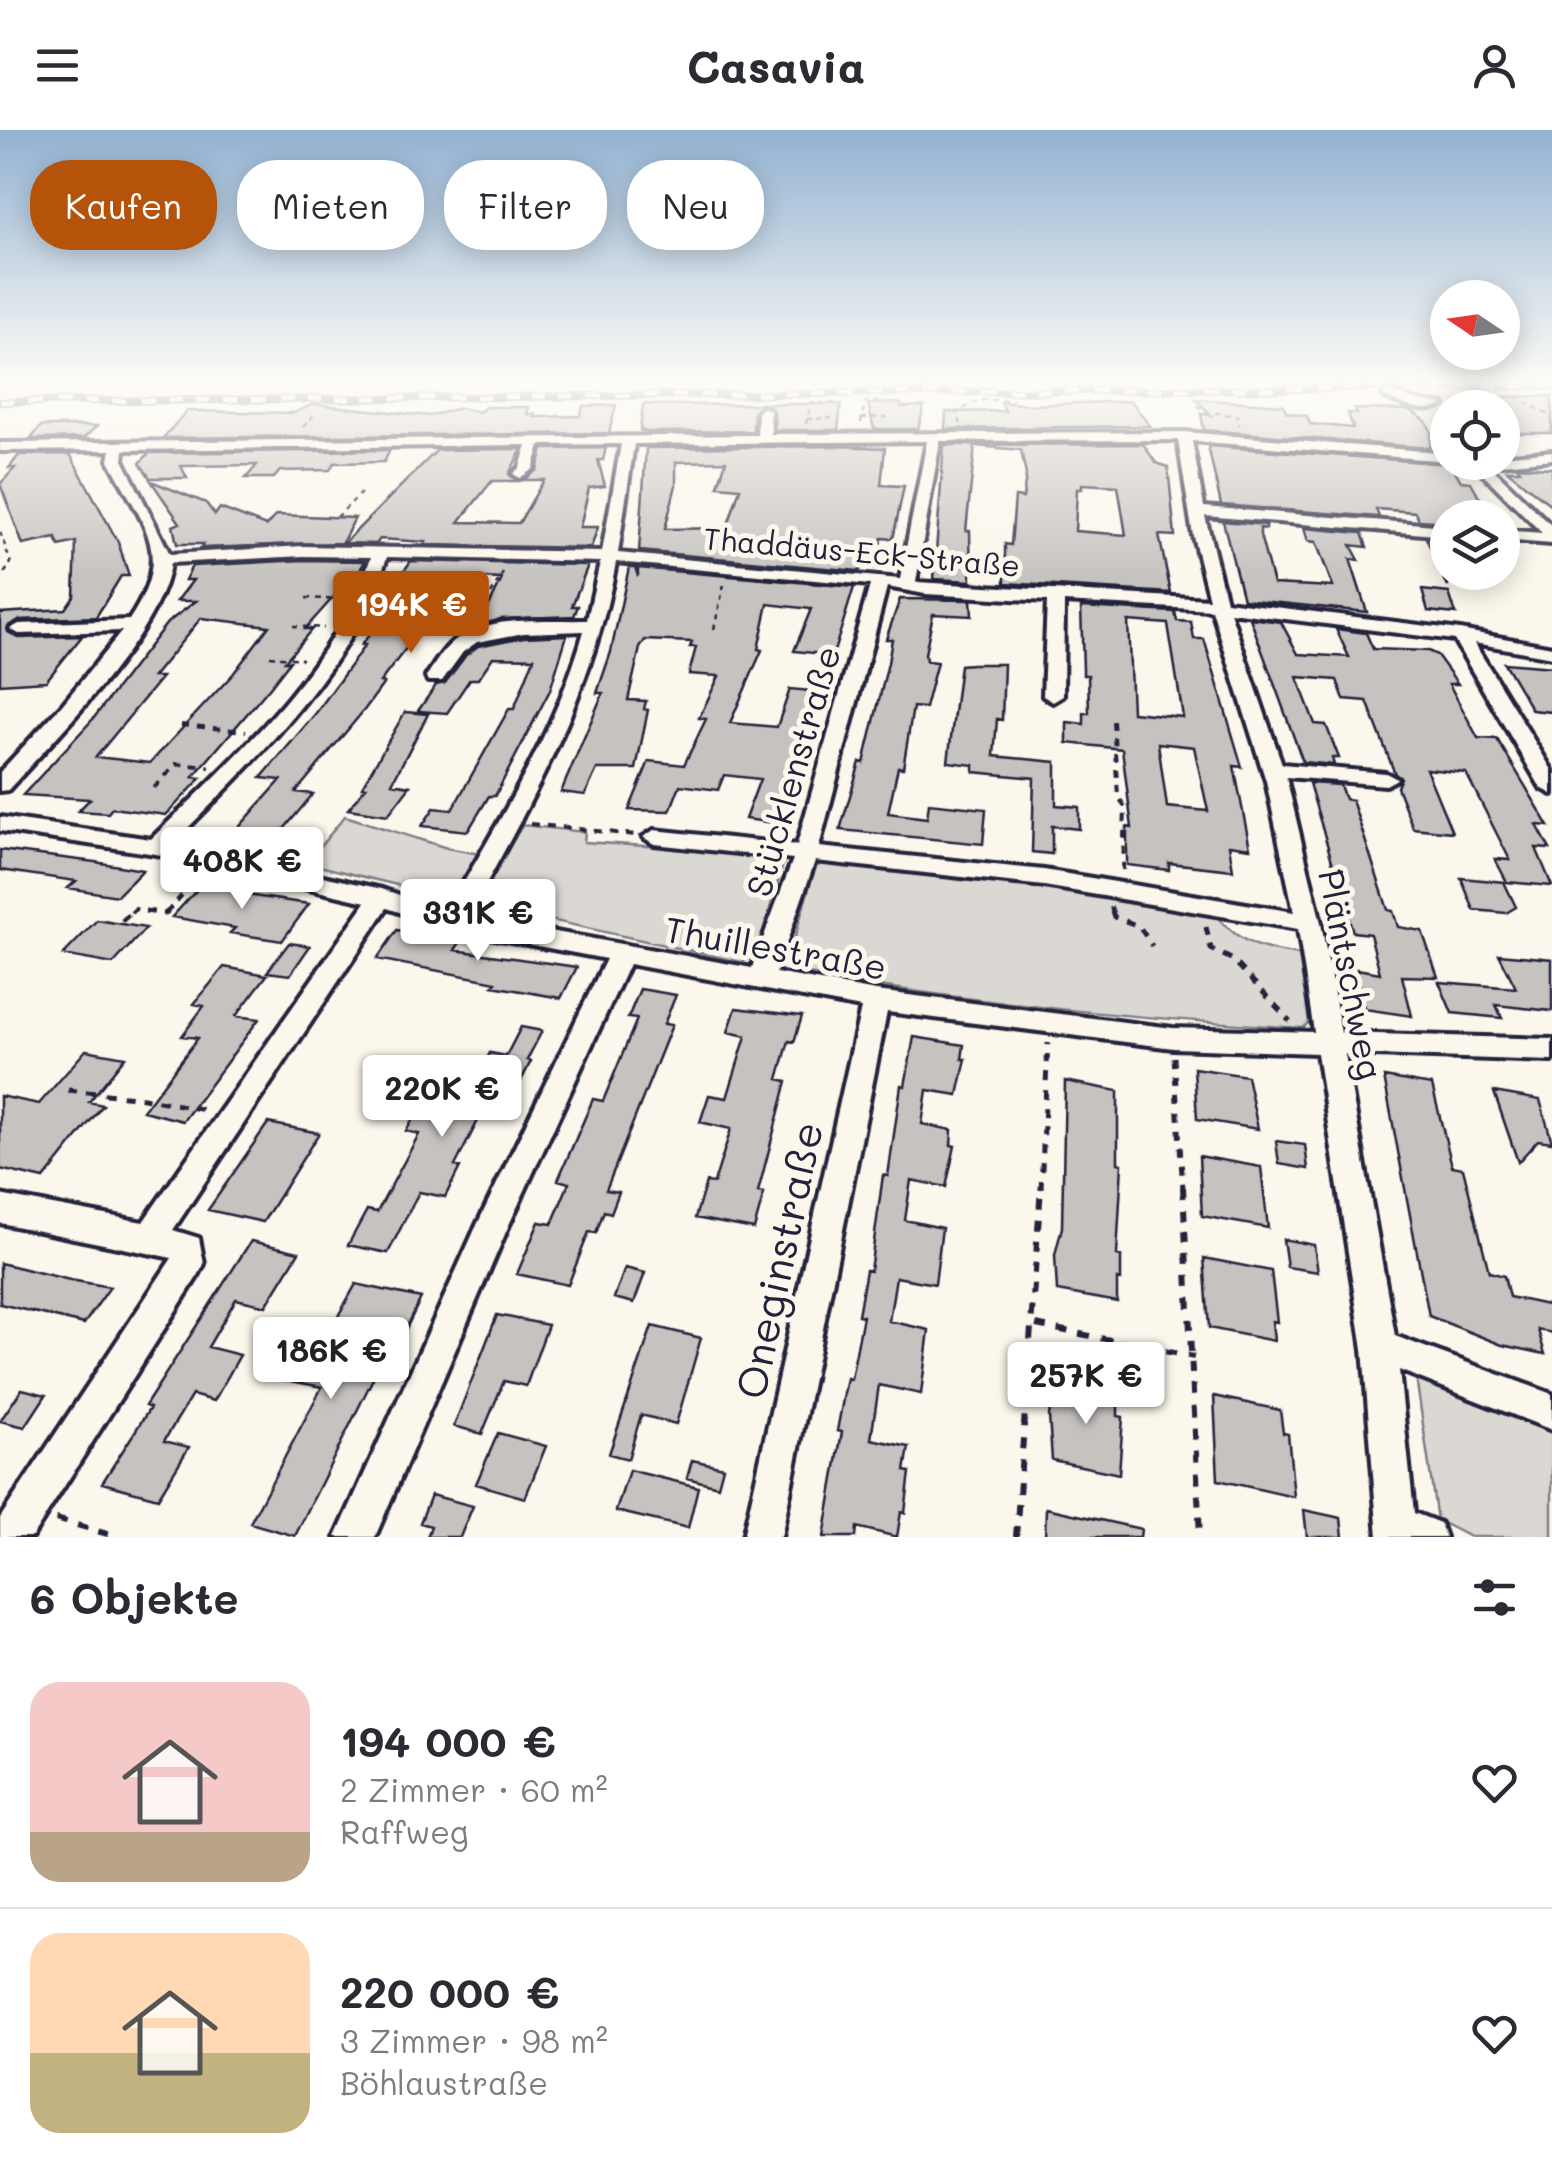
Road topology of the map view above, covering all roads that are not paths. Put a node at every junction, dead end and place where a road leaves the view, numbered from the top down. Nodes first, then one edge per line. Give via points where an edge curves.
1 (118, 447) edge
2 (0, 448) edge
3 (40, 448) edge
4 (532, 448) edge
5 (627, 448) edge
6 (932, 448) edge
7 (1186, 448) edge
8 (1335, 448) edge
9 (1552, 455) edge
10 (1430, 456) edge
11 (1520, 458) edge
12 (520, 474) dead end
13 (1496, 480) edge
14 (1196, 511) junction
15 (1430, 530) edge
16 (1520, 536) edge
17 (1552, 537) edge
18 (380, 552) junction
19 (612, 558) junction
20 (164, 559) junction
21 (880, 581) junction
22 (907, 584) junction
23 (1056, 596) junction
24 (1218, 605) junction
25 (134, 625) junction
26 (594, 626) junction
27 (19, 629) dead end
28 (1460, 635) junction
29 (1552, 652) edge
30 (436, 677) dead end
31 (1053, 696) dead end
32 (1273, 770) junction
33 (1386, 779) dead end
34 (0, 785) edge
35 (1552, 788) edge
36 (0, 824) edge
37 (654, 837) road end
38 (156, 847) junction
39 (806, 854) junction
40 (382, 898) junction
41 (454, 922) junction
42 (1309, 923) junction
43 (621, 954) junction
44 (761, 979) junction
45 (876, 1001) junction
46 (1331, 1044) junction
47 (1552, 1050) edge
48 (0, 1209) edge
49 (150, 1238) junction
50 (1380, 1349) junction
51 (1552, 1412) edge
52 (19, 1524) edge
53 (1406, 1533) edge
54 (354, 1537) edge
55 (762, 1537) edge

1 - 20 street via 116,460
2 - 3 street
4 - 12 street
5 - 19 street
6 - 22 street
7 - 14 street, Pläntschweg
8 - 10 street
9 - 11 street
13 - 17 street
14 - 15 street
14 - 24 street, Pläntschweg
16 - 17 street
18 - 19 street, Thaddäus-Eck-Straße
18 - 20 street, Thaddäus-Eck-Straße
18 - 38 street via 362,602 323,660 234,769
19 - 21 street, Thaddäus-Eck-Straße
19 - 26 street
20 - 25 street via 156,594
21 - 22 street, Thaddäus-Eck-Straße
21 - 39 street, Stücklenstraße
22 - 23 street, Thaddäus-Eck-Straße
23 - 24 street, Thaddäus-Eck-Straße
23 - 31 street
24 - 28 street, Thaddäus-Eck-Straße
24 - 32 street, Pläntschweg
25 - 27 street
25 - 34 street
26 - 30 street via 532,626 474,636
26 - 41 street via 566,706
28 - 29 street, Thaddäus-Eck-Straße
28 - 35 street
32 - 33 street
32 - 42 street, Pläntschweg
36 - 38 street, Thuillestraße
37 - 39 street
38 - 40 street, Thuillestraße
39 - 42 street via 1114,889
39 - 44 street, Stücklenstraße
40 - 41 street, Thuillestraße
40 - 49 street
41 - 43 street, Thuillestraße
42 - 46 street, Pläntschweg
43 - 44 street, Thuillestraße
43 - 54 street
44 - 45 street, Thuillestraße
45 - 46 street, Thuillestraße via 1173,1038
45 - 55 street, Oneginstraße
46 - 47 street, Thuillestraße
46 - 50 street, Pläntschweg
48 - 49 street
49 - 52 street via 188,1248 188,1264
50 - 51 street
50 - 53 street, Pläntschweg

